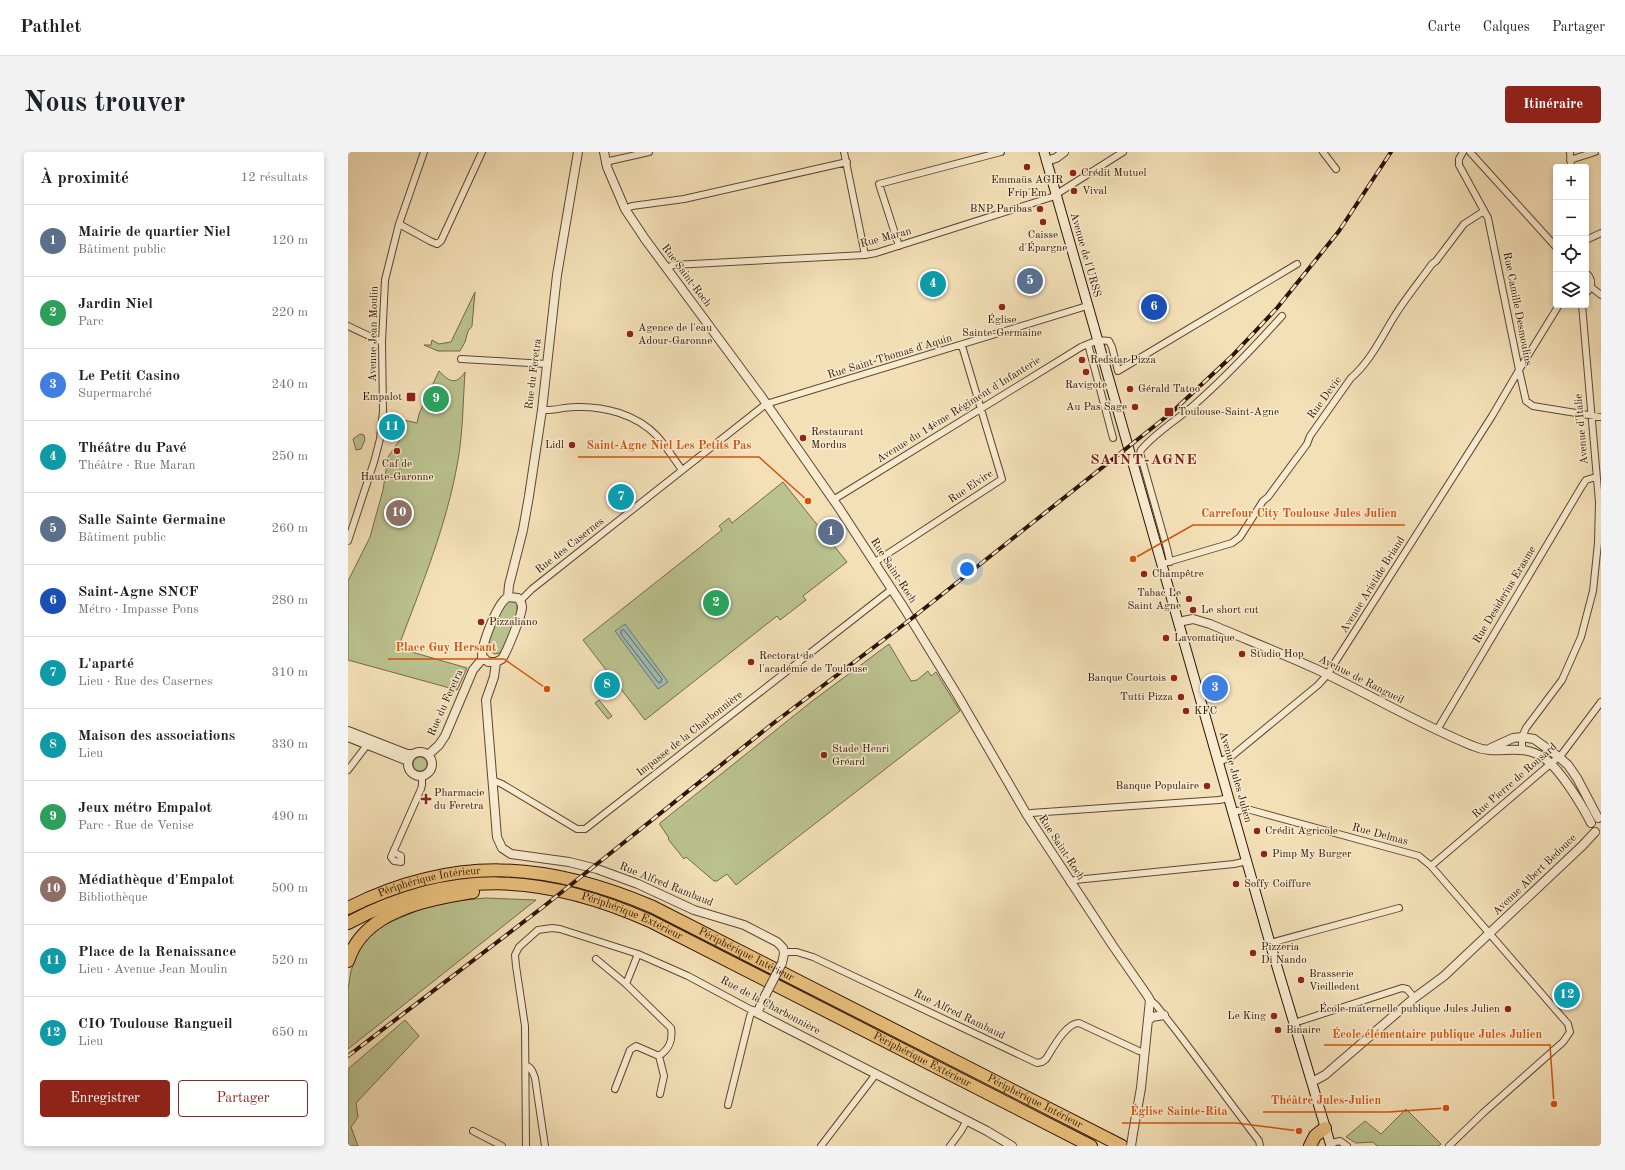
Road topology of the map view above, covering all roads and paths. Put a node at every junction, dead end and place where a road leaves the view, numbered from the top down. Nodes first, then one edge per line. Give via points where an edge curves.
1 (424, 152) edge
2 (482, 152) edge
3 (578, 152) edge
4 (604, 152) edge
5 (649, 152) edge
6 (844, 152) edge
7 (1001, 152) edge
8 (1044, 152) edge
9 (1064, 152) edge
10 (1123, 152) edge
11 (1323, 152) edge
12 (1463, 152) edge
13 (1470, 152) edge
14 (1570, 152) edge
15 (1596, 152) edge
16 (1046, 161) junction
17 (605, 162) junction
18 (847, 162) junction
19 (1571, 164) edge
20 (1336, 169) dead end
21 (1056, 195) junction
22 (625, 208) junction
23 (1484, 212) junction
24 (399, 224) junction
25 (1601, 233) edge
26 (1549, 238) junction
27 (1589, 239) edge
28 (1553, 241) edge
29 (1553, 243) edge
30 (898, 246) junction
31 (865, 255) junction
32 (1297, 264) dead end
33 (666, 268) junction
34 (1589, 277) edge
35 (1591, 287) junction
36 (1589, 289) edge
37 (1601, 295) edge
38 (1087, 306) junction
39 (1557, 308) edge
40 (1582, 308) edge
41 (1282, 316) dead end
42 (348, 326) edge
43 (1097, 340) junction
44 (382, 342) junction
45 (1088, 344) junction
46 (962, 346) junction
47 (461, 359) dead end
48 (547, 364) junction
49 (1519, 370) junction
50 (766, 404) junction
51 (981, 408) junction
52 (542, 410) junction
53 (1591, 416) junction
54 (1601, 417) edge
55 (1113, 438) dead end
56 (1131, 460) joint
57 (682, 470) junction
58 (1596, 476) junction
59 (833, 500) junction
60 (348, 541) edge
61 (875, 562) junction
62 (1165, 563) junction
63 (892, 589) junction
64 (508, 597) junction
65 (520, 601) junction
66 (1178, 622) junction
67 (483, 658) junction
68 (496, 662) junction
69 (1327, 675) junction
70 (1601, 702) edge
71 (1437, 730) junction
72 (348, 731) edge
73 (348, 737) edge
74 (1522, 737) junction
75 (367, 745) junction
76 (1522, 749) junction
77 (1488, 750) junction
78 (428, 755) junction
79 (1559, 757) junction
80 (410, 758) junction
81 (1219, 762) junction
82 (1551, 764) junction
83 (348, 770) edge
84 (422, 776) junction
85 (492, 780) junction
86 (1229, 798) junction
87 (1233, 812) junction
88 (1027, 815) junction
89 (1600, 818) edge
90 (1591, 823) junction
91 (1598, 832) edge
92 (394, 850) dead end
93 (1247, 861) junction
94 (1431, 866) junction
95 (1070, 883) junction
96 (521, 884) junction
97 (348, 908) edge
98 (1399, 908) dead end
99 (348, 923) edge
100 (1489, 934) junction
101 (1270, 943) junction
102 (784, 952) junction
103 (638, 954) junction
104 (596, 959) dead end
105 (348, 961) edge
106 (626, 984) junction
107 (1150, 1000) junction
108 (1413, 1000) junction
109 (755, 1011) junction
110 (1164, 1015) junction
111 (1148, 1022) junction
112 (1294, 1022) junction
113 (1145, 1053) junction
114 (659, 1056) junction
115 (526, 1066) junction
116 (876, 1074) junction
117 (1312, 1082) junction
118 (615, 1089) dead end
119 (660, 1094) dead end
120 (728, 1105) dead end
121 (967, 1120) junction
122 (1325, 1128) junction
123 (473, 1131) dead end
124 (1109, 1139) junction
125 (1331, 1145) edge
126 (502, 1146) edge
127 (526, 1146) edge
128 (545, 1146) edge
129 (821, 1146) edge
130 (950, 1146) edge
131 (1012, 1146) edge
132 (1090, 1146) edge
133 (1122, 1146) edge
134 (1131, 1146) edge
135 (1138, 1146) edge
136 (1260, 1146) edge
137 (1310, 1146) edge
138 (1348, 1146) edge
139 (1449, 1146) edge

1 - 24 street, Avenue Jean Moulin
2 - 24 street via 441,241 437,244
3 - 48 street, Rue du Feretra via 557,276
4 - 17 street, Rue Saint-Roch
5 - 17 street
6 - 18 street
7 - 30 street via 879,184
8 - 16 main road, Avenue de l'URSS
9 - 16 street
10 - 21 street, Rue Maran
11 - 20 street
12 - 23 street, Rue Camille Desmoulins via 1459,165
13 - 26 street
14 - 19 street
15 - 19 street
16 - 21 main road, Avenue de l'URSS
17 - 22 street, Rue Saint-Roch
18 - 22 street via 684,199
18 - 31 street
21 - 30 street, Rue Maran
21 - 38 main road, Avenue de l'URSS
22 - 33 street, Rue Saint-Roch
23 - 49 street, Rue Camille Desmoulins via 1499,265
23 - 62 street, Rue Devic via 1464,224 1432,264 1389,329 1263,501 1240,537 1232,543
24 - 44 street, Avenue Jean Moulin via 385,280
25 - 27 street
26 - 28 street
26 - 29 street
30 - 31 street, Rue Maran
31 - 33 street, Rue Maran
32 - 43 street via 1118,371 1109,342
33 - 50 street, Rue Saint-Roch
34 - 35 street
35 - 36 street
35 - 37 street
38 - 43 main road, Avenue de l'URSS
38 - 46 street, Rue Saint-Thomas d'Aquin
39 - 49 street, Avenue Aristide Briand
40 - 53 street, Avenue d'Italie
41 - 62 street, Avenue Jules Julien via 1210,390 1140,450 1167,548
42 - 44 street
43 - 45 street, Avenue du 14ème Régiment d'Infanterie
43 - 56 main road, Avenue de l'URSS
44 - 60 street, Avenue Jean Moulin via 383,411 380,439
45 - 51 street, Avenue du 14ème Régiment d'Infanterie
45 - 55 street
46 - 50 street, Rue Saint-Thomas d'Aquin
46 - 51 street, Rue Elvire
47 - 48 street
48 - 52 street, Rue du Feretra
49 - 53 street, Rue Camille Desmoulins via 1526,400 1533,406
49 - 69 street, Avenue Aristide Briand
50 - 57 street, Rue des Casernes
50 - 59 street, Rue Saint-Roch
51 - 59 street, Avenue du 14ème Régiment d'Infanterie
51 - 61 street, Rue Elvire via 1002,479
52 - 57 street via 589,407 631,417 657,436
52 - 64 street, Rue du Feretra via 523,530
53 - 54 street, Rue Camille Desmoulins
53 - 58 street, Avenue d'Italie
56 - 62 main road, Avenue Jules Julien
57 - 65 street, Rue des Casernes
58 - 71 street, Rue Desiderius Erasme via 1586,480 1582,486
58 - 74 street, Avenue d'Italie via 1599,502 1598,543 1593,592 1584,631 1562,680
59 - 61 street, Rue Saint-Roch
61 - 63 street, Rue Saint-Roch
62 - 66 main road, Avenue Jules Julien
63 - 85 street, Impasse de la Charbonnière via 585,829 575,828
63 - 88 street, Rue Saint-Roch
64 - 65 street via 518,598
64 - 67 street via 497,610 484,645
65 - 68 street via 522,609 512,636 504,655
66 - 69 street, Avenue de Rangueil via 1200,620
66 - 81 main road, Avenue Jules Julien
67 - 68 street via 488,662
67 - 78 street, Rue du Feretra via 473,670 439,745
68 - 85 street, Rue Alfred Rambaud via 486,700
69 - 71 street, Avenue de Rangueil
69 - 81 street, Avenue Aristide Briand via 1232,756
70 - 79 street, Rue Pierre de Ronsard
71 - 77 street, Avenue de Rangueil
72 - 80 street via 407,754
73 - 75 street
74 - 76 street
74 - 77 street via 1513,738
74 - 79 street via 1534,739
75 - 80 street
75 - 83 street
76 - 77 street, Avenue de Rangueil
76 - 82 street, Avenue de Rangueil via 1537,754
78 - 80 street via 421,752
78 - 84 street via 432,768
79 - 82 street, Rue Pierre de Ronsard
79 - 89 street via 1577,778
80 - 84 street via 409,770 417,776
81 - 86 main road, Avenue Jules Julien
82 - 90 street, Avenue de Rangueil
82 - 94 street, Rue Pierre de Ronsard
84 - 92 street via 422,785
85 - 102 street, Rue Alfred Rambaud via 497,837 502,848 510,854 569,862 624,878 694,910 744,925 777,942
86 - 87 main road, Avenue Jules Julien
86 - 88 street via 1058,810
87 - 93 main road, Avenue Jules Julien
87 - 94 street, Rue Delmas via 1247,809 1419,856
88 - 95 street, Rue Saint-Roch
89 - 90 street via 1594,819
90 - 91 street, Avenue de Rangueil via 1592,828
91 - 100 street, Avenue Albert Bedouce
93 - 95 street via 1075,880
93 - 101 main road, Avenue Jules Julien
94 - 100 street, Rue Delmas
95 - 107 street, Rue Saint-Roch
96 - 99 highway, Périphérique Extérieur via 482,884 422,893 396,901
96 - 105 highway via 508,889 448,896 400,910 367,930 355,945
96 - 132 highway, Périphérique Extérieur via 596,899 650,921
97 - 124 highway, Périphérique Intérieur via 375,895 418,881 472,871 519,870 596,886 653,907
98 - 101 street
100 - 108 street, Avenue Albert Bedouce via 1444,976
100 - 139 street, Rue Delmas via 1568,1024 1570,1032 1563,1042 1482,1113
101 - 112 main road, Avenue Jules Julien
102 - 109 street, bridge via 782,963
102 - 113 street, Rue Alfred Rambaud via 797,952 813,957 1037,1063 1046,1059 1067,1028 1079,1022
103 - 106 street
103 - 109 street, Rue de la Charbonnière via 694,979
103 - 115 street, Rue de la Charbonnière via 552,928 538,930 519,947 516,966 525,1026
104 - 106 street
106 - 114 street via 671,1028 670,1045
107 - 110 street
107 - 111 street
108 - 112 street via 1407,989 1402,988
108 - 117 street, Avenue Albert Bedouce via 1325,1075
109 - 116 street, Rue de la Charbonnière
109 - 120 street via 750,1016
110 - 111 street via 1156,1015
110 - 136 street via 1255,1135
111 - 113 street
112 - 117 main road, Avenue Jules Julien
113 - 134 street, bridge
114 - 118 street via 636,1046 630,1050
114 - 119 street via 664,1076
115 - 127 street
115 - 128 street via 532,1070 534,1078
116 - 121 street, Rue de la Charbonnière
116 - 129 street
117 - 122 main road, Avenue Jules Julien
121 - 130 street
121 - 131 street, Rue de la Charbonnière
122 - 125 main road, Avenue Jules Julien
122 - 137 highway via 1315,1136
123 - 126 street
124 - 133 highway, Périphérique Intérieur
124 - 135 highway via 1126,1140
125 - 138 street via 1340,1141

